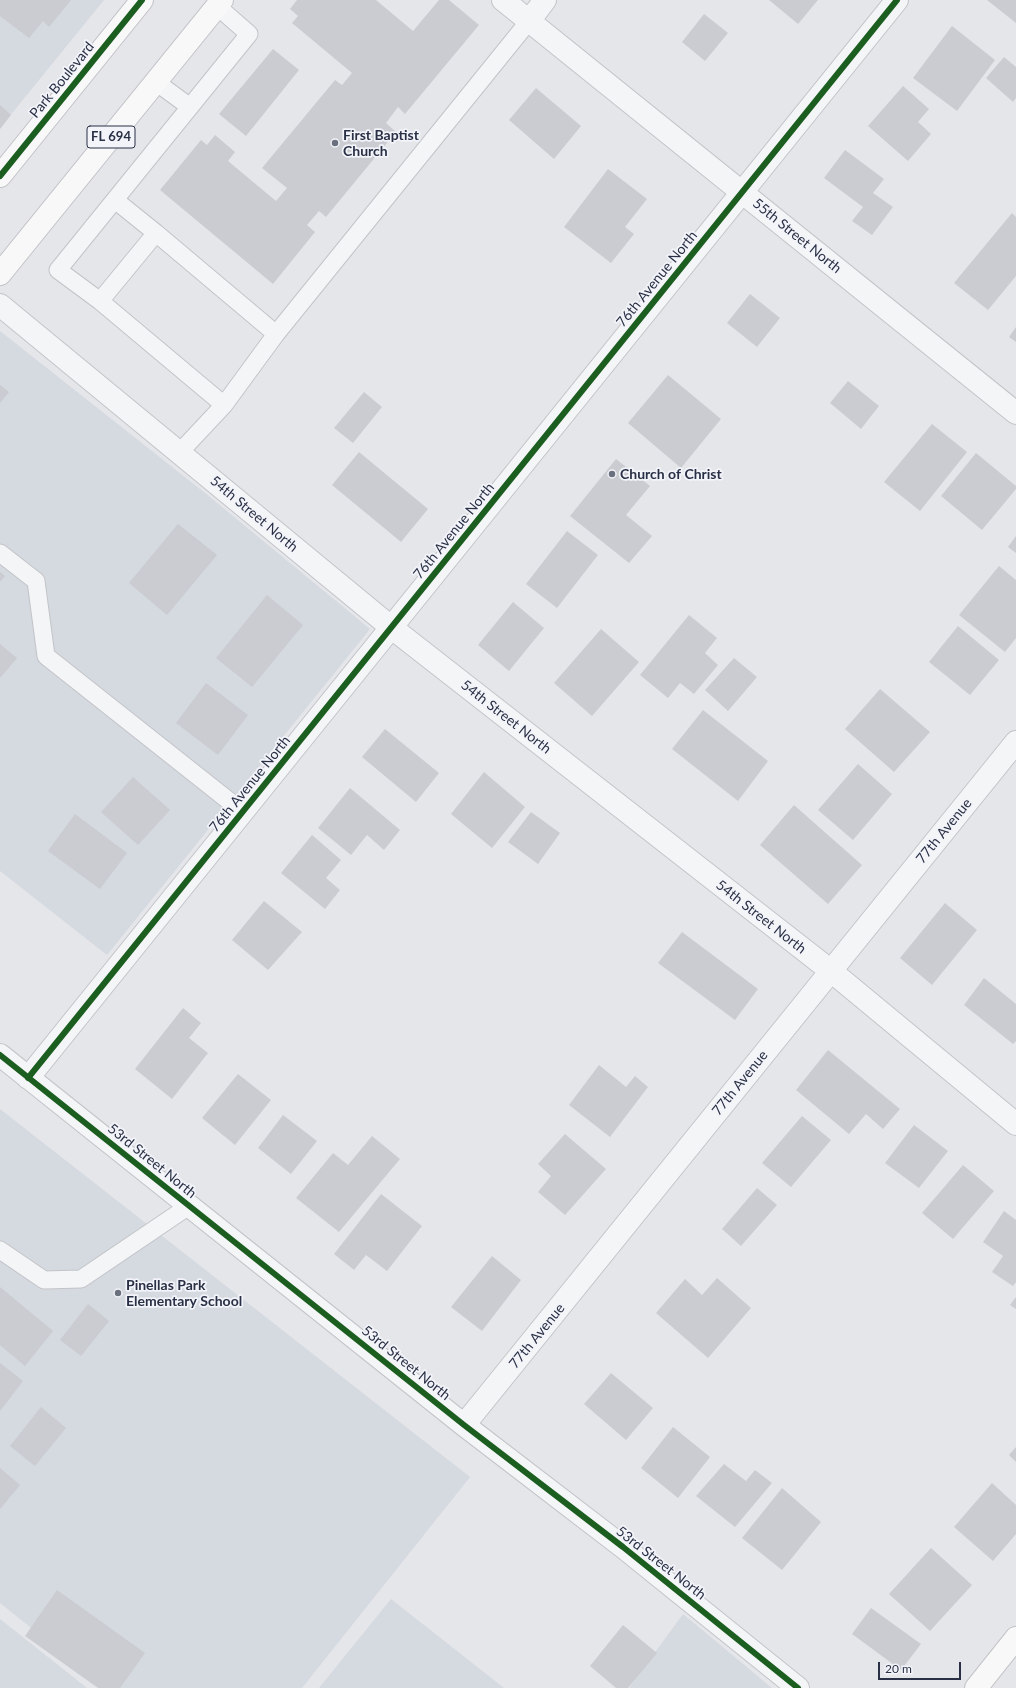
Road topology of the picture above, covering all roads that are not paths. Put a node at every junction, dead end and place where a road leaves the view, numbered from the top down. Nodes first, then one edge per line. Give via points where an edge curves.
1 (142, 0) edge
2 (503, 0) edge
3 (546, 0) edge
4 (897, 0) edge
5 (219, 3) edge
6 (529, 20) junction
7 (156, 82) junction
8 (190, 107) junction
9 (0, 176) edge
10 (743, 192) junction
11 (114, 200) junction
12 (156, 233) junction
13 (0, 274) edge
14 (100, 301) junction
15 (0, 305) edge
16 (276, 334) junction
17 (224, 405) junction
18 (1016, 413) edge
19 (179, 453) junction
20 (0, 553) edge
21 (392, 628) junction
22 (1016, 742) edge
23 (243, 812) junction
24 (831, 971) junction
25 (0, 1055) edge
26 (28, 1078) junction
27 (1016, 1124) edge
28 (188, 1206) junction
29 (0, 1250) edge
30 (464, 1425) junction
31 (1016, 1638) edge
32 (798, 1688) edge
33 (976, 1688) edge

1 - 9 main road, Park Boulevard
2 - 6 street, 55th Street North
3 - 6 street
4 - 10 street, 76th Avenue North
5 - 7 main road, FL 694
5 - 8 lane via 249,34
6 - 10 street, 55th Street North
6 - 16 lane
7 - 8 lane
7 - 13 main road, FL 694
8 - 11 lane
10 - 18 street, 55th Street North
10 - 21 street, 76th Avenue North
11 - 12 lane
11 - 14 lane via 58,270
12 - 14 lane
12 - 16 lane
14 - 17 lane
15 - 19 street, 54th Street North
16 - 17 lane
17 - 19 lane
19 - 21 street, 54th Street North
20 - 23 lane via 36,581 46,656
21 - 23 street, 76th Avenue North
21 - 24 street, 54th Street North
22 - 24 street, 77th Avenue
23 - 26 street, 76th Avenue North
24 - 27 street, 54th Street North
24 - 30 street, 77th Avenue
25 - 26 street, 53rd Street North
26 - 28 street, 53rd Street North
28 - 29 lane via 81,1279 44,1280
28 - 30 street, 53rd Street North
30 - 32 street, 53rd Street North via 623,1547
31 - 33 main road

